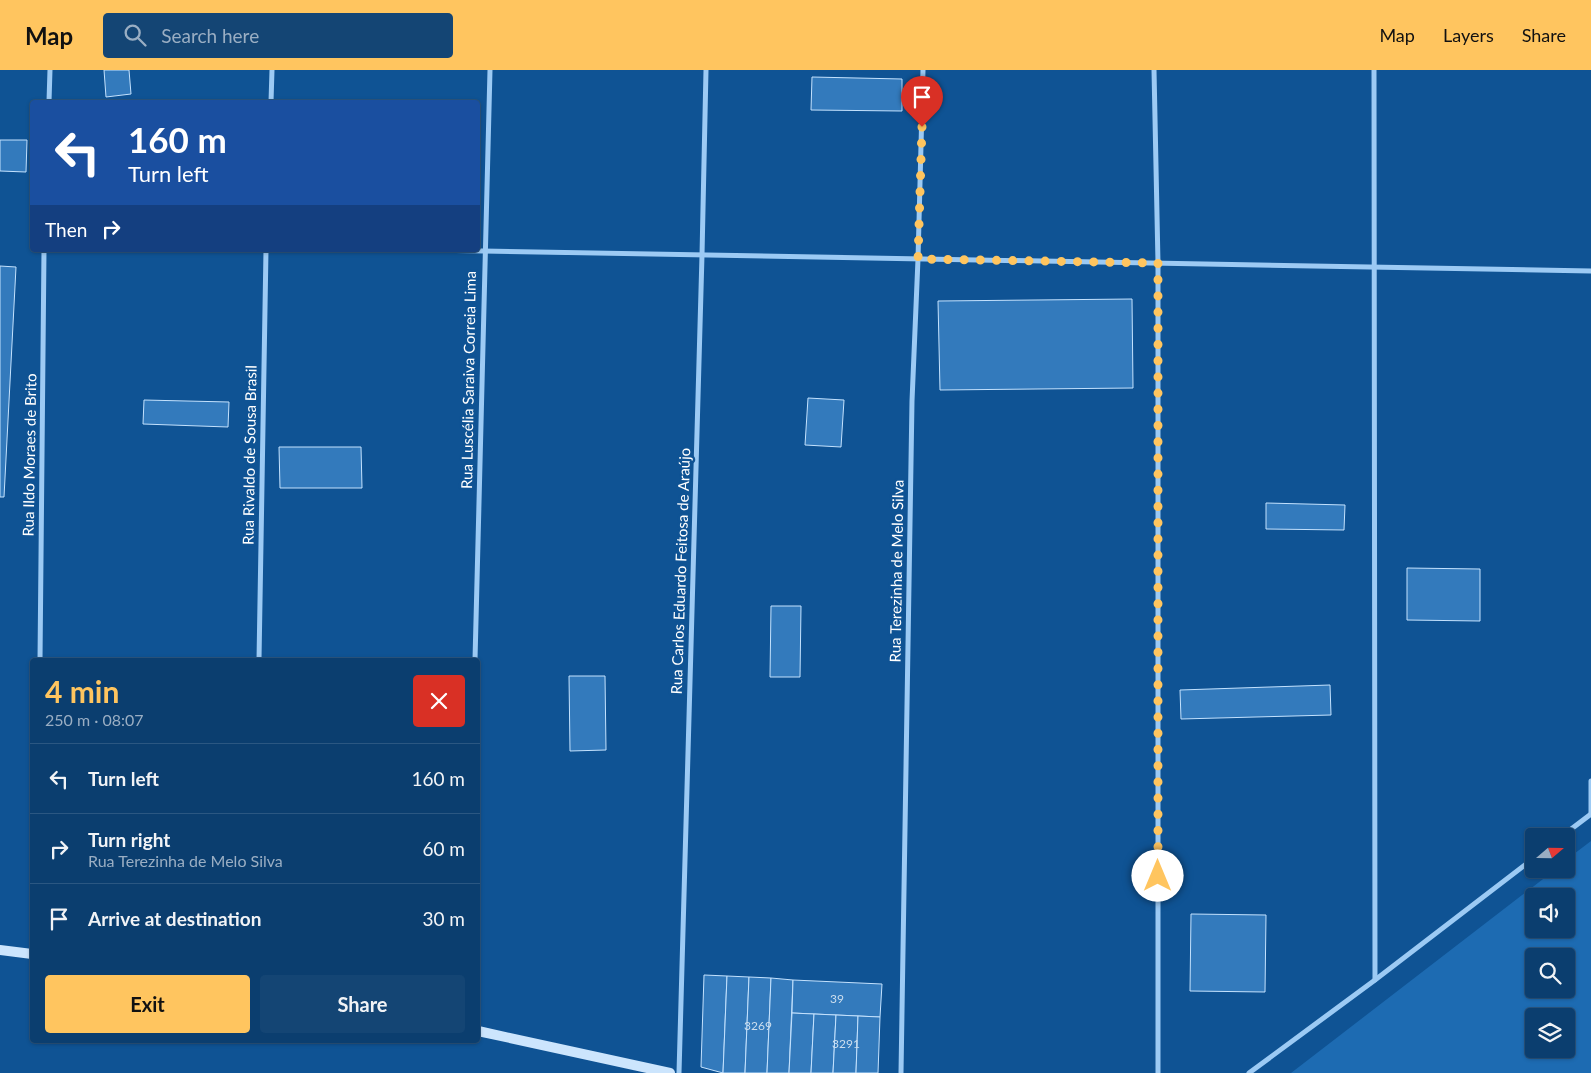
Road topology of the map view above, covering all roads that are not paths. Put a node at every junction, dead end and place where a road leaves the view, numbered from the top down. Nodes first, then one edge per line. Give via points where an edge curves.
1 (50, 70) edge
2 (272, 70) edge
3 (490, 70) edge
4 (706, 70) edge
5 (923, 70) edge
6 (1154, 70) edge
7 (1374, 70) edge
8 (49, 100) edge
9 (271, 100) edge
10 (480, 251) edge
11 (485, 251) junction
12 (44, 252) edge
13 (266, 252) edge
14 (702, 255) junction
15 (918, 259) junction
16 (1158, 263) junction
17 (1374, 267) junction
18 (1591, 271) edge
19 (40, 658) edge
20 (259, 658) edge
21 (475, 658) edge
22 (1591, 781) edge
23 (1591, 814) edge
24 (1573, 828) edge
25 (1525, 865) edge
26 (0, 950) edge
27 (30, 954) edge
28 (1375, 980) junction
29 (480, 1031) edge
30 (670, 1073) edge
31 (679, 1073) edge
32 (901, 1073) edge
33 (1158, 1073) edge
34 (1249, 1073) edge

1 - 8 street
2 - 9 street
3 - 11 street, Rua Luscélia Saraiva Correia Lima
4 - 14 street, Rua Carlos Eduardo Feitosa de Araújo
5 - 15 street, Rua Terezinha de Melo Silva
6 - 16 street
7 - 17 street
10 - 11 street
11 - 14 street
11 - 21 street, Rua Luscélia Saraiva Correia Lima
12 - 19 street, Rua Ildo Moraes de Brito
13 - 20 street, Rua Rivaldo de Sousa Brasil
14 - 15 street
14 - 31 street, Rua Carlos Eduardo Feitosa de Araújo
15 - 16 street
15 - 32 street, Rua Terezinha de Melo Silva via 912,401
16 - 17 street
16 - 33 street
17 - 18 street
17 - 28 street
22 - 23 street
23 - 24 street
25 - 28 street
26 - 27 street
28 - 34 street
29 - 30 street

